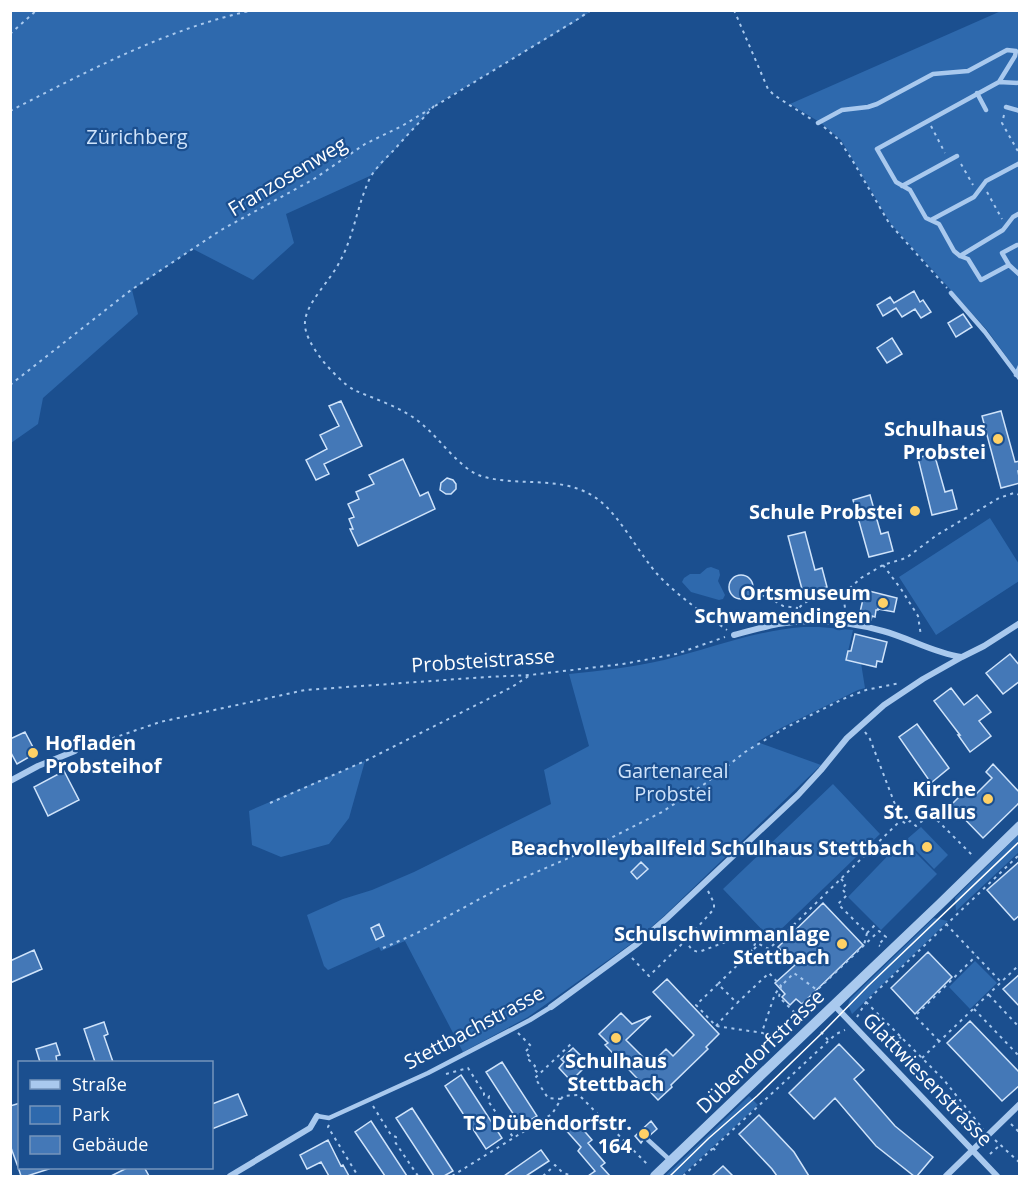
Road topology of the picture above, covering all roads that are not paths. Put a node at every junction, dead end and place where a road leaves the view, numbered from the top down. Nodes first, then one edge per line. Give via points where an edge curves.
1 (1018, 50) edge
2 (999, 82) junction
3 (1020, 83) edge
4 (977, 93) junction
5 (1006, 107) road end
6 (986, 110) dead end
7 (1020, 111) edge
8 (818, 123) road end
9 (958, 157) road end
10 (1020, 163) edge
11 (902, 186) junction
12 (1020, 213) edge
13 (931, 220) junction
14 (1020, 246) edge
15 (960, 256) junction
16 (1009, 265) junction
17 (1020, 275) edge
18 (951, 293) road end
19 (1020, 366) edge
20 (1018, 377) edge
21 (1020, 623) edge
22 (734, 635) road end
23 (962, 657) junction
24 (75, 752) road end
25 (10, 781) edge
26 (1020, 826) edge
27 (834, 1005) junction
28 (551, 1007) joint
29 (1020, 1104) edge
30 (317, 1116) joint
31 (648, 1140) dead end
32 (972, 1150) junction
33 (671, 1161) junction
34 (653, 1172) edge
35 (230, 1176) edge
36 (946, 1176) edge
37 (997, 1176) edge

1 - 2 lane
1 - 8 lane via 1007,50 968,70 933,74 877,104 842,110
2 - 3 lane
2 - 4 lane
4 - 6 lane
4 - 11 lane via 877,149
5 - 7 lane
9 - 11 lane
10 - 13 lane via 986,181 974,197
11 - 13 lane via 910,190
12 - 15 lane via 1004,230
13 - 15 lane via 939,224
14 - 16 lane via 1002,253
15 - 16 lane via 968,259 981,280
16 - 17 lane
18 - 20 lane
19 - 20 lane
21 - 23 street, Stettbachstrasse
22 - 23 street via 779,624 815,621 885,632
23 - 28 street, Stettbachstrasse via 909,688 860,725 798,795 667,918
24 - 25 street
26 - 27 street, Dübendorfstrasse
27 - 32 street, Glattwiesenstrasse
27 - 33 street, Dübendorfstrasse
28 - 30 lane, Stettbachstrasse via 428,1073 329,1118
29 - 32 street
30 - 35 street, Stettbachstrasse via 310,1128
31 - 33 lane
32 - 36 street
32 - 37 street, Glattwiesenstrasse
33 - 34 street, Dübendorfstrasse

